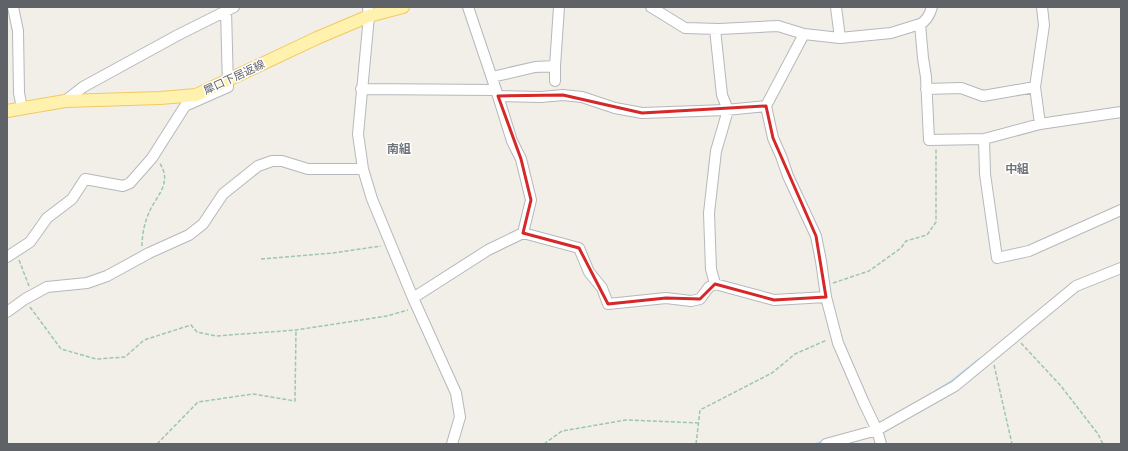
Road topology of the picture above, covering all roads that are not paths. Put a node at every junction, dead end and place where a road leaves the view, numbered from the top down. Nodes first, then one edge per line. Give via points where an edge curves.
1 (13, 7) edge
2 (403, 7) edge
3 (468, 7) edge
4 (559, 7) edge
5 (651, 7) edge
6 (836, 7) edge
7 (932, 7) edge
8 (1042, 7) edge
9 (230, 9) edge
10 (368, 11) edge
11 (920, 24) junction
12 (715, 29) junction
13 (804, 34) junction
14 (840, 38) junction
15 (554, 66) junction
16 (492, 77) junction
17 (228, 80) junction
18 (555, 81) dead end
19 (1035, 87) junction
20 (361, 89) junction
21 (926, 89) junction
22 (497, 93) junction
23 (65, 101) junction
24 (766, 106) junction
25 (22, 108) junction
26 (728, 110) junction
27 (7, 111) edge
28 (1121, 112) edge
29 (1040, 124) junction
30 (984, 139) junction
31 (363, 169) junction
32 (1121, 210) edge
33 (523, 233) junction
34 (11, 254) edge
35 (1121, 268) edge
36 (715, 284) junction
37 (826, 297) junction
38 (415, 303) junction
39 (7, 312) edge
40 (877, 430) junction
41 (452, 444) edge
42 (826, 444) edge
43 (881, 444) edge

1 - 25 street via 18,31 19,93
2 - 10 main road, 犀口下居返線
3 - 16 street
4 - 15 street
5 - 12 street via 685,28
6 - 14 street
7 - 11 street via 929,15
8 - 19 street via 1044,25
9 - 17 street
9 - 23 street via 83,87
10 - 17 main road, 犀口下居返線
10 - 20 street
11 - 14 street via 891,33
11 - 21 street
12 - 13 street via 778,26
12 - 26 street via 722,95
13 - 14 street
13 - 24 street
15 - 16 street via 535,67
15 - 18 street
16 - 22 street
17 - 23 main road, 犀口下居返線 via 196,95
17 - 34 street via 228,87 185,106 154,154 130,183 123,186 85,179 72,199 47,218 30,242
19 - 21 street via 983,96 961,88
19 - 29 street
20 - 22 street
20 - 31 street via 358,134
21 - 30 street via 929,140
22 - 26 street via 582,97 615,108 642,113
22 - 33 street via 512,141 521,159 531,200
23 - 25 main road, 犀口下居返線
24 - 26 street
24 - 37 street via 773,138 816,236
25 - 27 main road, 犀口下居返線
26 - 36 street via 716,151 710,212 711,269
28 - 29 street
29 - 30 street
30 - 32 street via 985,174 997,258 1029,251
31 - 38 street via 372,199
31 - 39 street via 308,169 282,161 272,161 258,166 223,194 203,224 189,235 107,276 87,283 47,288
33 - 36 street via 579,248 589,272 602,288 608,304 666,298 691,301 700,299 709,287
33 - 38 street via 488,250
35 - 40 street via 1076,286 955,386
36 - 37 street via 774,300
37 - 40 street via 836,336
38 - 41 street via 456,393 460,417
40 - 42 street
40 - 43 street

